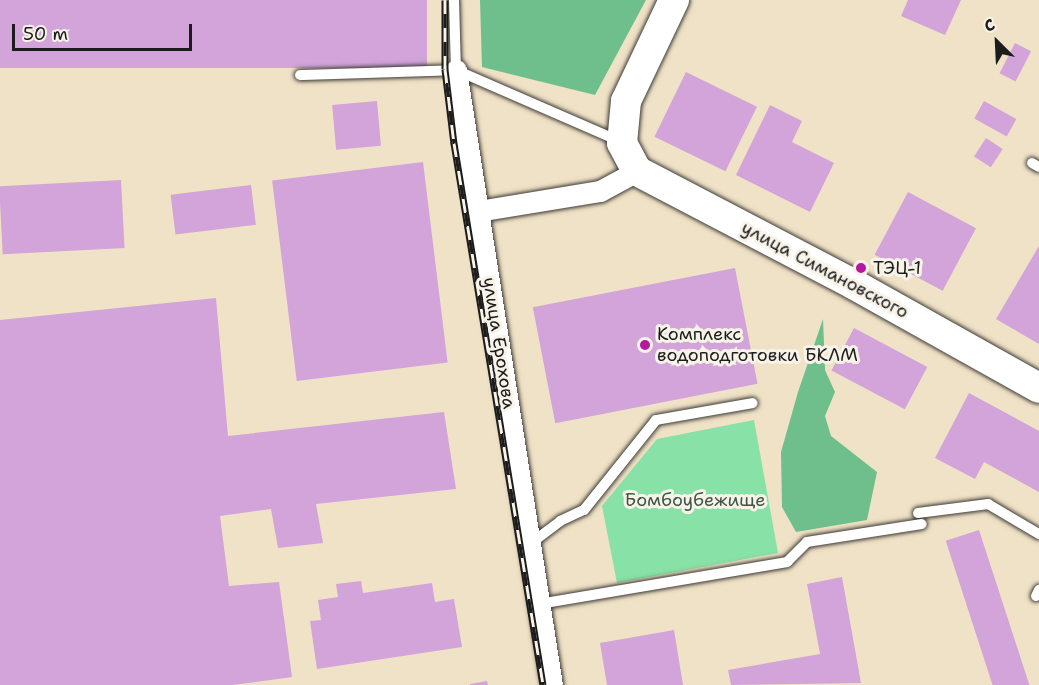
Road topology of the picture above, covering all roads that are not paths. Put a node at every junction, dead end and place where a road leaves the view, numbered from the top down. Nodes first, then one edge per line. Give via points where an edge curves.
1 (454, 0) edge
2 (674, 0) edge
3 (456, 70) junction
4 (300, 75) dead end
5 (622, 143) junction
6 (638, 171) junction
7 (478, 211) junction
8 (1039, 388) edge
9 (753, 403) dead end
10 (918, 513) dead end
11 (922, 524) dead end
12 (1039, 534) edge
13 (530, 544) junction
14 (539, 604) junction
15 (552, 685) edge

1 - 3 lane, улица Ерохова
2 - 5 street via 626,101
3 - 4 lane
3 - 5 lane
3 - 7 street, улица Ерохова
5 - 6 street
6 - 7 street via 600,191
6 - 8 street, улица Симановского
7 - 13 street, улица Ерохова
9 - 13 lane via 656,420 584,510 560,521
10 - 12 lane via 988,504
11 - 14 lane via 807,542 787,562
13 - 14 street, улица Ерохова
14 - 15 street, улица Ерохова

